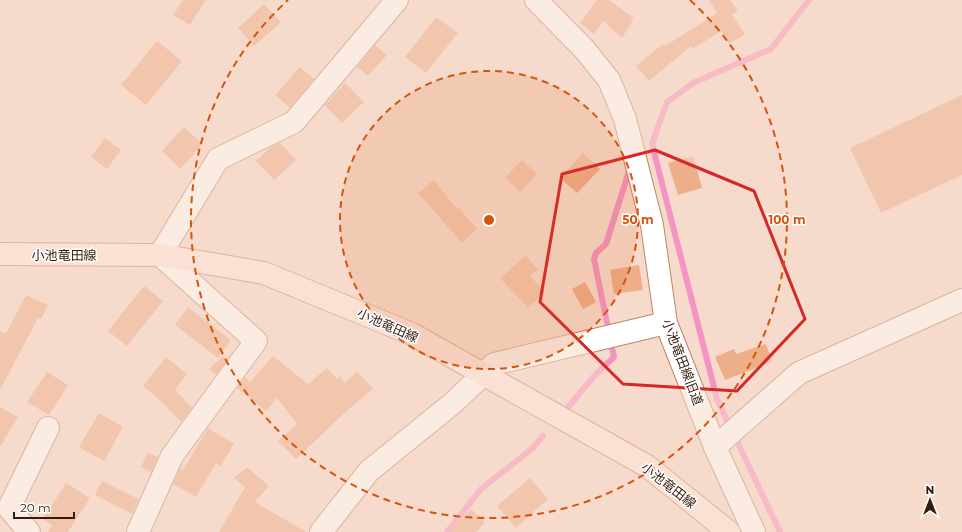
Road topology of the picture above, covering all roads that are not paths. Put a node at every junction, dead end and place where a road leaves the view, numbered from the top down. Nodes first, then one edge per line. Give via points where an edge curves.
1 (397, 0) edge
2 (536, 0) edge
3 (0, 254) edge
4 (160, 255) junction
5 (962, 300) edge
6 (666, 323) junction
7 (483, 374) junction
8 (48, 428) dead end
9 (728, 436) junction
10 (29, 532) edge
11 (138, 532) edge
12 (321, 532) edge
13 (729, 532) edge
14 (754, 532) edge

1 - 4 street via 294,122 218,159
2 - 6 street, 小池竜田線旧道 via 585,50 609,80 622,112 652,225
3 - 4 main road, 小池竜田線
4 - 7 main road, 小池竜田線 via 264,273 412,334
4 - 11 street via 256,341 172,456
5 - 9 street via 799,373
6 - 7 street via 494,364
6 - 9 street, 小池竜田線旧道
7 - 12 street via 453,403 369,471
7 - 13 main road, 小池竜田線 via 647,466
8 - 10 street via 9,508
9 - 14 street, 小池竜田線旧道

